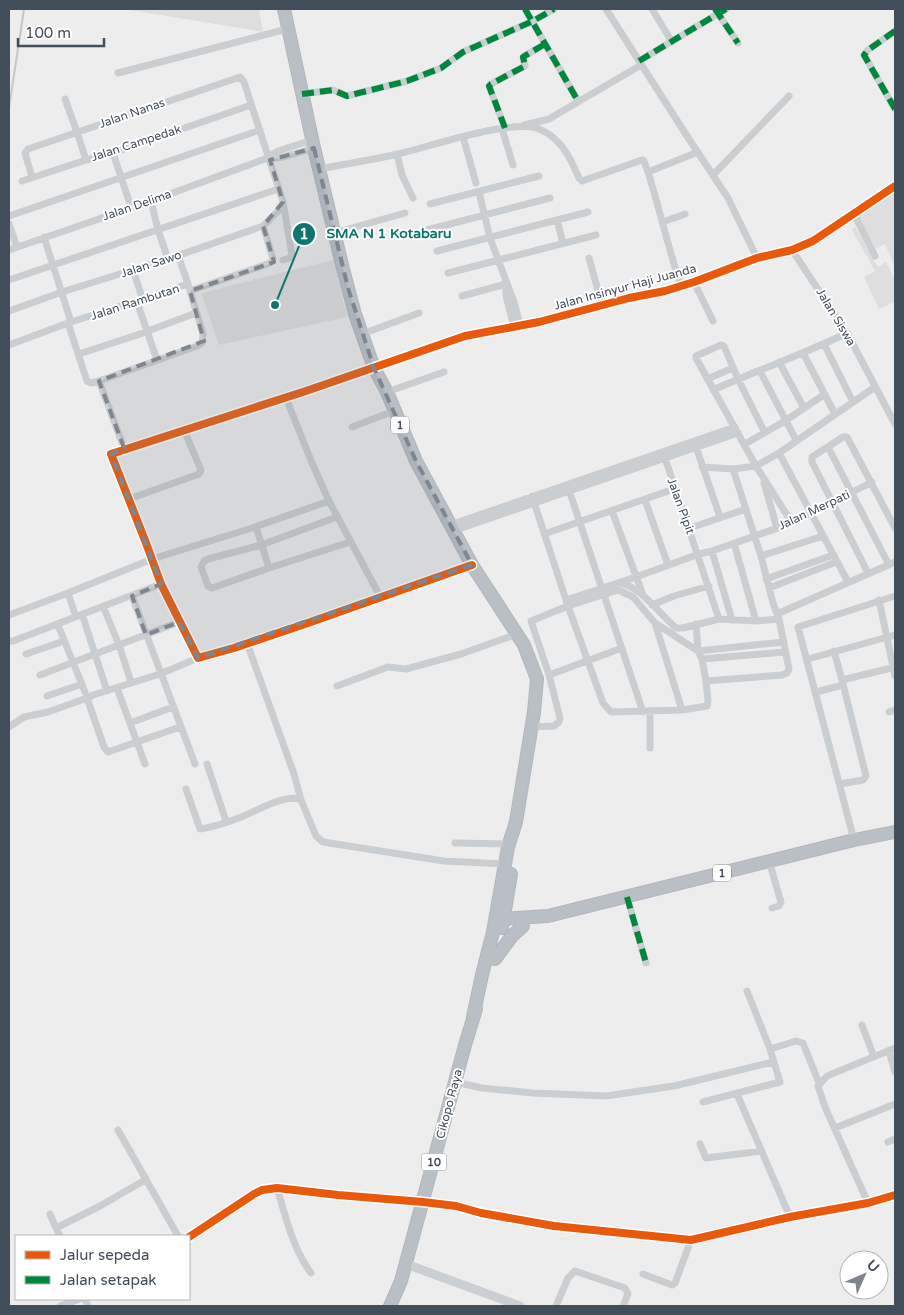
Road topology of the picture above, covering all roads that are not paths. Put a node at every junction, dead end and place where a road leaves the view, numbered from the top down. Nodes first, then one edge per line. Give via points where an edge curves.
1 (284, 9) edge
2 (525, 9) edge
3 (554, 9) edge
4 (606, 9) edge
5 (652, 9) edge
6 (726, 9) edge
7 (717, 11) edge
8 (533, 21) junction
9 (287, 29) junction
10 (895, 31) edge
11 (672, 42) junction
12 (545, 44) junction
13 (738, 44) dead end
14 (640, 63) junction
15 (118, 73) dead end
16 (895, 93) edge
17 (302, 94) junction
18 (789, 96) dead end
19 (888, 97) junction
20 (64, 99) dead end
21 (578, 101) junction
22 (251, 105) junction
23 (895, 109) edge
24 (521, 126) junction
25 (503, 128) junction
26 (260, 130) junction
27 (77, 132) junction
28 (463, 137) junction
29 (313, 144) junction
30 (698, 152) junction
31 (112, 153) junction
32 (397, 154) junction
33 (268, 158) junction
34 (86, 160) junction
35 (513, 165) dead end
36 (319, 169) junction
37 (648, 172) junction
38 (713, 175) junction
39 (539, 176) dead end
40 (32, 177) junction
41 (122, 177) junction
42 (22, 181) dead end
43 (476, 182) dead end
44 (895, 186) edge
45 (278, 189) junction
46 (479, 192) junction
47 (413, 198) dead end
48 (550, 198) dead end
49 (151, 202) junction
50 (283, 202) junction
51 (430, 204) dead end
52 (132, 207) junction
53 (588, 212) dead end
54 (404, 213) dead end
55 (484, 214) junction
56 (684, 214) dead end
57 (854, 214) junction
58 (9, 216) edge
59 (557, 220) junction
60 (663, 222) junction
61 (9, 224) edge
62 (263, 226) junction
63 (158, 230) junction
64 (427, 230) dead end
65 (334, 232) junction
66 (596, 235) dead end
67 (44, 237) junction
68 (490, 238) junction
69 (563, 243) junction
70 (17, 247) junction
71 (9, 250) edge
72 (792, 250) junction
73 (437, 251) dead end
74 (178, 255) junction
75 (875, 256) dead end
76 (589, 258) dead end
77 (757, 258) junction
78 (168, 259) junction
79 (283, 260) dead end
80 (498, 262) junction
81 (53, 265) junction
82 (132, 270) junction
83 (448, 273) dead end
84 (9, 280) edge
85 (694, 282) junction
86 (507, 285) junction
87 (681, 286) junction
88 (189, 288) junction
89 (62, 292) junction
90 (462, 296) dead end
91 (140, 301) junction
92 (602, 306) junction
93 (9, 311) edge
94 (196, 313) junction
95 (419, 313) dead end
96 (713, 321) dead end
97 (69, 322) junction
98 (517, 326) junction
99 (146, 332) junction
100 (848, 333) junction
101 (362, 334) junction
102 (824, 344) junction
103 (9, 345) edge
104 (803, 353) junction
105 (79, 354) junction
106 (157, 360) junction
107 (779, 362) junction
108 (374, 368) junction
109 (734, 368) junction
110 (760, 371) junction
111 (444, 372) dead end
112 (707, 379) junction
113 (738, 379) junction
114 (99, 381) junction
115 (875, 387) junction
116 (713, 390) junction
117 (387, 392) junction
118 (825, 394) junction
119 (286, 398) junction
120 (854, 402) junction
121 (804, 408) junction
122 (394, 412) junction
123 (835, 414) junction
124 (785, 421) junction
125 (895, 424) edge
126 (352, 427) dead end
127 (184, 430) junction
128 (736, 430) junction
129 (764, 432) junction
130 (796, 440) junction
131 (745, 444) junction
132 (695, 445) junction
133 (828, 447) junction
134 (124, 448) junction
135 (779, 452) junction
136 (664, 455) junction
137 (756, 466) junction
138 (702, 467) junction
139 (733, 469) junction
140 (761, 474) junction
141 (872, 482) junction
142 (568, 488) junction
143 (674, 489) junction
144 (853, 492) junction
145 (129, 499) junction
146 (533, 500) junction
147 (645, 500) junction
148 (329, 501) junction
149 (832, 503) junction
150 (746, 508) junction
151 (612, 511) junction
152 (812, 513) junction
153 (338, 517) junction
154 (720, 517) junction
155 (580, 521) junction
156 (792, 523) junction
157 (256, 527) junction
158 (451, 528) junction
159 (690, 528) junction
160 (777, 528) junction
161 (895, 528) edge
162 (544, 534) junction
163 (755, 536) junction
164 (823, 536) junction
165 (350, 542) junction
166 (734, 543) junction
167 (261, 545) junction
168 (712, 551) junction
169 (698, 554) junction
170 (761, 556) junction
171 (835, 558) junction
172 (152, 559) junction
173 (892, 563) edge
174 (472, 565) junction
175 (668, 565) junction
176 (269, 568) junction
177 (868, 573) junction
178 (636, 577) junction
179 (766, 579) junction
180 (619, 582) junction
181 (848, 582) junction
182 (161, 584) junction
183 (709, 586) junction
184 (769, 588) junction
185 (603, 591) junction
186 (68, 593) junction
187 (132, 596) junction
188 (643, 596) junction
189 (895, 596) edge
190 (381, 598) junction
191 (879, 600) junction
192 (567, 603) junction
193 (652, 605) junction
194 (104, 606) junction
195 (9, 615) edge
196 (79, 616) junction
197 (778, 616) junction
198 (719, 619) junction
199 (732, 620) junction
200 (756, 621) junction
201 (179, 622) junction
202 (656, 623) junction
203 (696, 624) junction
204 (58, 625) junction
205 (518, 634) junction
206 (146, 635) junction
207 (895, 635) edge
208 (887, 637) junction
209 (9, 641) edge
210 (64, 641) junction
211 (784, 642) junction
212 (247, 643) junction
213 (119, 645) junction
214 (622, 648) junction
215 (698, 651) junction
216 (834, 651) junction
217 (786, 652) junction
218 (26, 654) dead end
219 (96, 654) junction
220 (198, 658) junction
221 (702, 659) junction
222 (808, 659) junction
223 (587, 661) junction
224 (73, 662) junction
225 (894, 667) edge
226 (160, 674) junction
227 (40, 675) dead end
228 (549, 675) junction
229 (895, 676) edge
230 (706, 680) junction
231 (131, 682) junction
232 (842, 682) junction
233 (338, 686) dead end
234 (116, 688) junction
235 (107, 690) junction
236 (85, 691) junction
237 (816, 692) junction
238 (47, 696) dead end
239 (172, 707) junction
240 (682, 710) junction
241 (647, 712) junction
242 (130, 723) junction
243 (9, 727) edge
244 (180, 727) junction
245 (532, 727) junction
246 (138, 742) junction
247 (650, 748) dead end
248 (145, 764) dead end
249 (195, 764) dead end
250 (207, 764) dead end
251 (840, 784) junction
252 (186, 789) dead end
253 (301, 800) junction
254 (226, 821) junction
255 (516, 822) junction
256 (895, 832) edge
257 (854, 840) junction
258 (455, 843) dead end
259 (509, 844) junction
260 (769, 861) junction
261 (505, 864) junction
262 (628, 897) junction
263 (507, 906) junction
264 (772, 908) dead end
265 (524, 922) junction
266 (499, 925) junction
267 (495, 959) junction
268 (646, 964) dead end
269 (747, 991) dead end
270 (473, 1017) junction
271 (862, 1025) dead end
272 (770, 1049) junction
273 (892, 1049) edge
274 (874, 1057) junction
275 (773, 1062) junction
276 (895, 1072) edge
277 (455, 1082) junction
278 (819, 1083) junction
279 (737, 1094) junction
280 (703, 1102) dead end
281 (895, 1104) edge
282 (835, 1128) junction
283 (118, 1130) dead end
284 (895, 1139) edge
285 (888, 1142) dead end
286 (700, 1144) dead end
287 (762, 1151) junction
288 (145, 1180) junction
289 (277, 1188) junction
290 (895, 1195) edge
291 (423, 1202) junction
292 (868, 1203) junction
293 (50, 1214) dead end
294 (790, 1217) junction
295 (56, 1228) junction
296 (60, 1235) edge
297 (177, 1235) edge
298 (190, 1235) edge
299 (691, 1240) junction
300 (406, 1264) junction
301 (311, 1272) dead end
302 (643, 1274) dead end
303 (77, 1300) edge
304 (394, 1304) edge
305 (60, 1306) edge
306 (520, 1306) edge
307 (556, 1306) edge
308 (623, 1306) edge

1 - 9 highway, 1
2 - 8 street
3 - 8 street
4 - 14 street
5 - 11 street
6 - 7 street
7 - 11 street
7 - 13 street
8 - 12 street
8 - 17 street via 463,52 441,68 406,81 347,96 333,90
9 - 15 street
9 - 17 highway, 1
10 - 19 street via 864,55
11 - 14 street
12 - 21 street
12 - 25 street via 523,57 525,66 490,85
14 - 21 street
14 - 30 street
16 - 19 street
17 - 29 highway, 1
18 - 38 street
19 - 23 street
20 - 27 street
21 - 24 street via 549,119
22 - 26 street
22 - 27 street, Jalan Nanas via 240,77
22 - 31 street, Jalan Campedak
24 - 25 street
24 - 37 street via 540,130 558,142 582,181 642,160
25 - 28 street
25 - 35 street
26 - 33 street
26 - 41 street
27 - 34 street
27 - 40 street, Jalan Nanas via 26,150
28 - 32 street
28 - 43 street
29 - 33 street, Jalan Delima
29 - 36 highway, 1
30 - 37 street
30 - 38 street
31 - 34 street, Jalan Campedak
31 - 41 street
32 - 36 street
32 - 47 street
33 - 45 street
33 - 49 street, Jalan Delima
34 - 40 street, Jalan Campedak
36 - 65 highway, 1
37 - 60 street
38 - 77 street
39 - 46 street
40 - 42 street, Jalan Campedak
41 - 52 street
41 - 58 street
44 - 57 street, Jalan Insinyur Haji Juanda
45 - 50 street
45 - 63 street
46 - 51 street
46 - 55 street
48 - 55 street
49 - 52 street, Jalan Delima
49 - 63 street
50 - 62 street, Jalan Sawo
50 - 79 street via 292,256
52 - 67 street, Jalan Delima
53 - 59 street
54 - 65 street
55 - 64 street
55 - 68 street
56 - 60 street
57 - 72 street, Jalan Insinyur Haji Juanda via 813,241
57 - 75 street
59 - 68 street
59 - 69 street
60 - 87 street
61 - 70 street
62 - 74 street, Jalan Sawo
62 - 88 street, Jalan Rambutan via 273,259 270,264
63 - 78 street
63 - 81 street
65 - 101 highway, 1
66 - 69 street
67 - 70 street, Jalan Delima
67 - 81 street
68 - 73 street
68 - 80 street
69 - 80 street
70 - 71 street, Jalan Delima
72 - 77 street, Jalan Insinyur Haji Juanda
72 - 100 street, Jalan Siswa
74 - 78 street, Jalan Sawo
74 - 88 street
76 - 92 street
77 - 85 street, Jalan Insinyur Haji Juanda
78 - 82 street, Jalan Sawo
80 - 83 street
80 - 86 street
81 - 84 street
81 - 89 street
82 - 89 street, Jalan Sawo
82 - 91 street
85 - 87 street, Jalan Insinyur Haji Juanda
85 - 96 street
86 - 90 street
86 - 98 street via 506,296
87 - 92 street, Jalan Insinyur Haji Juanda
88 - 91 street, Jalan Rambutan
88 - 94 street
89 - 93 street, Jalan Sawo
89 - 97 street
91 - 97 street, Jalan Rambutan
91 - 99 street
92 - 98 street, Jalan Insinyur Haji Juanda
94 - 99 street
94 - 106 street via 204,334 202,343
95 - 101 street
97 - 103 street, Jalan Rambutan
97 - 105 street
98 - 108 street, Jalan Insinyur Haji Juanda via 465,336
99 - 105 street
99 - 106 street
100 - 102 street
100 - 115 street, Jalan Siswa
101 - 108 highway, 1
102 - 104 street
102 - 120 street
104 - 107 street
104 - 118 street
105 - 114 street via 87,380 91,383
106 - 114 street
107 - 110 street
107 - 121 street
108 - 117 highway, 1
108 - 119 street, Jalan Insinyur Haji Juanda
109 - 112 street
109 - 112 street via 724,345 698,354 696,358
109 - 113 street
110 - 113 street
110 - 124 street
111 - 117 street
112 - 116 street
113 - 116 street
113 - 129 street
114 - 134 street
115 - 120 street
115 - 125 street, Jalan Siswa
116 - 128 street
117 - 122 highway, 1
118 - 121 street
118 - 123 street
119 - 127 street, Jalan Insinyur Haji Juanda
119 - 148 street
120 - 123 street
121 - 124 street
122 - 126 street
122 - 158 highway, 1
123 - 130 street
124 - 129 street
124 - 130 street
127 - 134 street, Jalan Insinyur Haji Juanda
127 - 145 street via 201,470 199,474
128 - 131 street
128 - 132 street
129 - 131 street
130 - 135 street
131 - 137 street
132 - 136 street
132 - 138 street
133 - 141 street via 846,437
133 - 144 street
133 - 149 street via 812,461
134 - 145 street via 111,454
135 - 137 street
135 - 152 street
136 - 142 street
136 - 143 street, Jalan Pipit
137 - 139 street
137 - 140 street
138 - 139 street
138 - 154 street
139 - 150 street
140 - 156 street
140 - 160 street
141 - 144 street, Jalan Merpati
141 - 161 street
142 - 146 street
142 - 155 street
143 - 147 street
143 - 159 street, Jalan Pipit
144 - 149 street, Jalan Merpati
144 - 173 street
145 - 172 street
146 - 158 street
146 - 162 street
147 - 151 street
147 - 175 street
148 - 153 street
148 - 157 street
149 - 152 street, Jalan Merpati
149 - 177 street
150 - 154 street
150 - 163 street
151 - 155 street
151 - 178 street
152 - 156 street, Jalan Merpati
152 - 164 street
153 - 165 street
153 - 167 street
154 - 159 street
155 - 162 street
155 - 185 street
156 - 160 street, Jalan Merpati
157 - 167 street
157 - 172 street
158 - 174 highway, 1
159 - 169 street, Jalan Pipit
160 - 163 street, Jalan Merpati
162 - 192 street
163 - 166 street, Jalan Merpati
163 - 170 street
164 - 170 street
164 - 171 street
165 - 176 street
165 - 190 street
166 - 168 street, Jalan Merpati
166 - 200 street
167 - 176 street
167 - 176 street via 204,561 203,573 212,588
168 - 169 street, Jalan Merpati
168 - 199 street
169 - 175 street, Jalan Merpati
169 - 183 street, Jalan Pipit
170 - 179 street
171 - 179 street
171 - 181 street
171 - 184 street
172 - 182 street
172 - 186 street
173 - 177 street
174 - 190 street
174 - 205 highway, 1
175 - 178 street, Jalan Merpati
177 - 181 street
178 - 180 street, Jalan Merpati
178 - 188 street
179 - 184 street
180 - 185 street, Jalan Merpati
180 - 188 street
181 - 197 street
182 - 187 street
182 - 201 street
183 - 193 street
183 - 198 street, Jalan Pipit
184 - 197 street
185 - 192 street, Jalan Merpati
185 - 202 street via 618,590 633,597
185 - 214 street
186 - 195 street
186 - 196 street
187 - 194 street
187 - 206 street
188 - 193 street
189 - 191 street
190 - 212 street
191 - 208 street
191 - 222 street via 798,627
192 - 223 street
192 - 228 street, Jalan Merpati via 531,621
193 - 203 street via 676,628
194 - 196 street
194 - 213 street
196 - 204 street
196 - 219 street
197 - 200 street
197 - 211 street
198 - 199 street
198 - 203 street
199 - 200 street
201 - 206 street
201 - 220 street
202 - 215 street
202 - 240 street
203 - 215 street
204 - 209 street
204 - 210 street
205 - 233 street via 406,669 388,667
205 - 245 highway, 1 via 537,679
206 - 213 street
206 - 226 street
207 - 208 street
208 - 216 street
208 - 225 street
210 - 218 street
210 - 224 street
211 - 215 street
211 - 217 street
212 - 220 street
212 - 253 street
213 - 219 street
213 - 231 street
214 - 223 street
214 - 241 street
215 - 221 street
216 - 222 street
216 - 232 street
217 - 221 street
217 - 230 street via 789,669 782,675
219 - 224 street
219 - 235 street
220 - 226 street
221 - 230 street
222 - 237 street
223 - 228 street
223 - 241 street via 607,709 611,712
224 - 227 street
224 - 236 street
225 - 229 street
225 - 232 street
226 - 231 street
226 - 239 street
228 - 245 street via 560,721 554,726
230 - 240 street via 707,706
231 - 234 street
232 - 237 street
232 - 251 street via 866,776 863,780
234 - 235 street
234 - 242 street
235 - 236 street
236 - 238 street
236 - 243 street via 48,712 24,717
236 - 246 street via 106,751
237 - 251 street
239 - 242 street
239 - 244 street
240 - 241 street
241 - 247 street
242 - 246 street
244 - 246 street
244 - 249 street
245 - 255 highway, 1
246 - 248 street
250 - 254 street
251 - 257 street
252 - 254 street via 198,828
253 - 254 street via 284,799
253 - 261 street via 316,836 323,842 437,860
255 - 259 highway, 1
255 - 263 highway, 1
256 - 257 highway, 1
257 - 260 highway, 1
258 - 259 street
259 - 261 highway, 1
260 - 262 highway, 1
260 - 264 street via 781,902
261 - 266 highway, 1
262 - 265 highway, 1
262 - 268 street
263 - 265 highway via 512,915
263 - 266 highway, 10
265 - 266 highway, 1
265 - 267 highway
266 - 267 highway, Cikopo Raya / 10
266 - 270 highway, Cikopo Raya / 10 via 482,975
267 - 270 highway, Cikopo Raya / 10
269 - 272 street
270 - 277 highway, Cikopo Raya / 10
271 - 274 street
272 - 275 street
272 - 278 street via 796,1041 803,1043
273 - 274 street
273 - 276 street
274 - 278 street via 826,1076
275 - 277 street via 674,1086 606,1096 533,1093
275 - 279 street via 779,1083
277 - 291 highway, Cikopo Raya / 10
278 - 282 street via 818,1090
279 - 280 street
279 - 287 street
281 - 282 street
282 - 292 street
283 - 288 street
284 - 285 street
286 - 287 street via 706,1158
287 - 294 street
288 - 295 street
288 - 297 street
289 - 291 street
289 - 298 street via 254,1194
289 - 301 street via 295,1247
290 - 292 street
291 - 299 street via 554,1226
291 - 300 highway, Cikopo Raya / 10
292 - 294 street
293 - 295 street
294 - 299 street
295 - 296 street
299 - 302 street via 674,1284
300 - 304 highway, Cikopo Raya / 10
300 - 306 main road
303 - 305 street
307 - 308 street via 568,1278 575,1272 625,1288 628,1294

